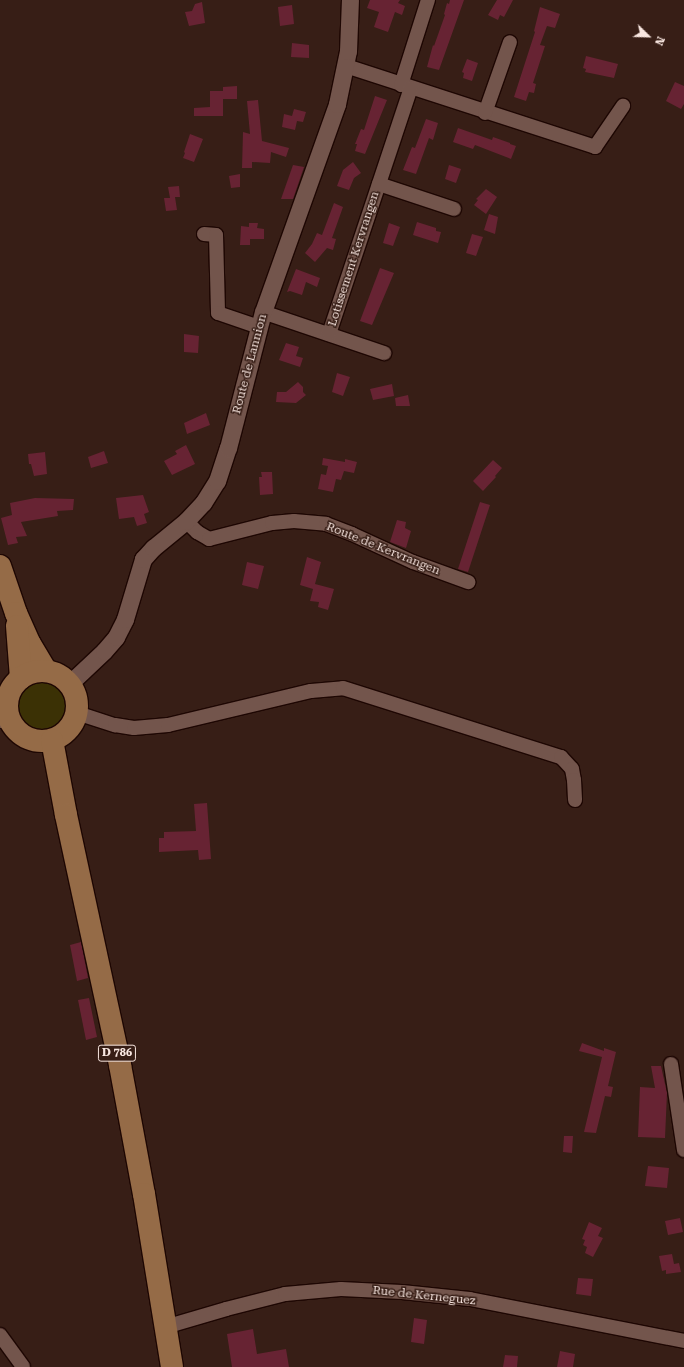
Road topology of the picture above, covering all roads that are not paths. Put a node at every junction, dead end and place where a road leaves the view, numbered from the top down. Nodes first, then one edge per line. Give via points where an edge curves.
1 (350, 0) edge
2 (428, 0) edge
3 (510, 42) dead end
4 (346, 66) junction
5 (406, 86) junction
6 (623, 106) dead end
7 (485, 113) junction
8 (379, 184) junction
9 (454, 209) dead end
10 (204, 234) dead end
11 (261, 319) junction
12 (329, 334) junction
13 (384, 353) dead end
14 (186, 521) junction
15 (0, 566) edge
16 (468, 582) dead end
17 (16, 613) junction
18 (46, 671) junction
19 (21, 678) junction
20 (69, 684) junction
21 (77, 712) junction
22 (4, 719) edge
23 (52, 740) junction
24 (575, 800) dead end
25 (671, 1064) dead end
26 (684, 1150) edge
27 (165, 1327) junction
28 (0, 1335) edge
29 (684, 1341) edge
30 (23, 1367) edge
31 (172, 1367) edge

1 - 4 street, Route de Lannion
2 - 5 street, Lotissement Kervrangen
3 - 7 street
4 - 5 street
4 - 11 street, Route de Lannion via 337,104
5 - 7 street
5 - 8 street, Lotissement Kervrangen
6 - 7 street via 595,147
8 - 9 street, Lotissement Kervrangen
8 - 12 street, Lotissement Kervrangen
10 - 11 street, Lotissement Kervrangen via 216,235 218,313
11 - 12 street, Lotissement Kervrangen
11 - 14 street, Route de Lannion via 217,481 203,503
12 - 13 street, Lotissement Kervrangen
14 - 16 street, Route de Kervrangen via 197,532 210,539 272,523 294,521 326,524 413,562
14 - 20 street, Route de Lannion via 143,559 125,619 116,637
15 - 17 main road
17 - 18 main road
17 - 19 main road
18 - 19 main road via 33,672
18 - 20 main road via 59,675
19 - 22 main road via 9,695
20 - 21 main road via 77,702
21 - 23 main road via 72,725 64,734
21 - 24 street via 115,725 134,728 168,725 311,691 343,688 560,757 572,769
22 - 23 main road via 26,738 39,742
23 - 27 main road, D 786 via 121,1072
25 - 26 street
27 - 29 street, Rue de Kerneguez via 285,1294 342,1289 470,1299
27 - 31 main road, D 786
28 - 30 street

